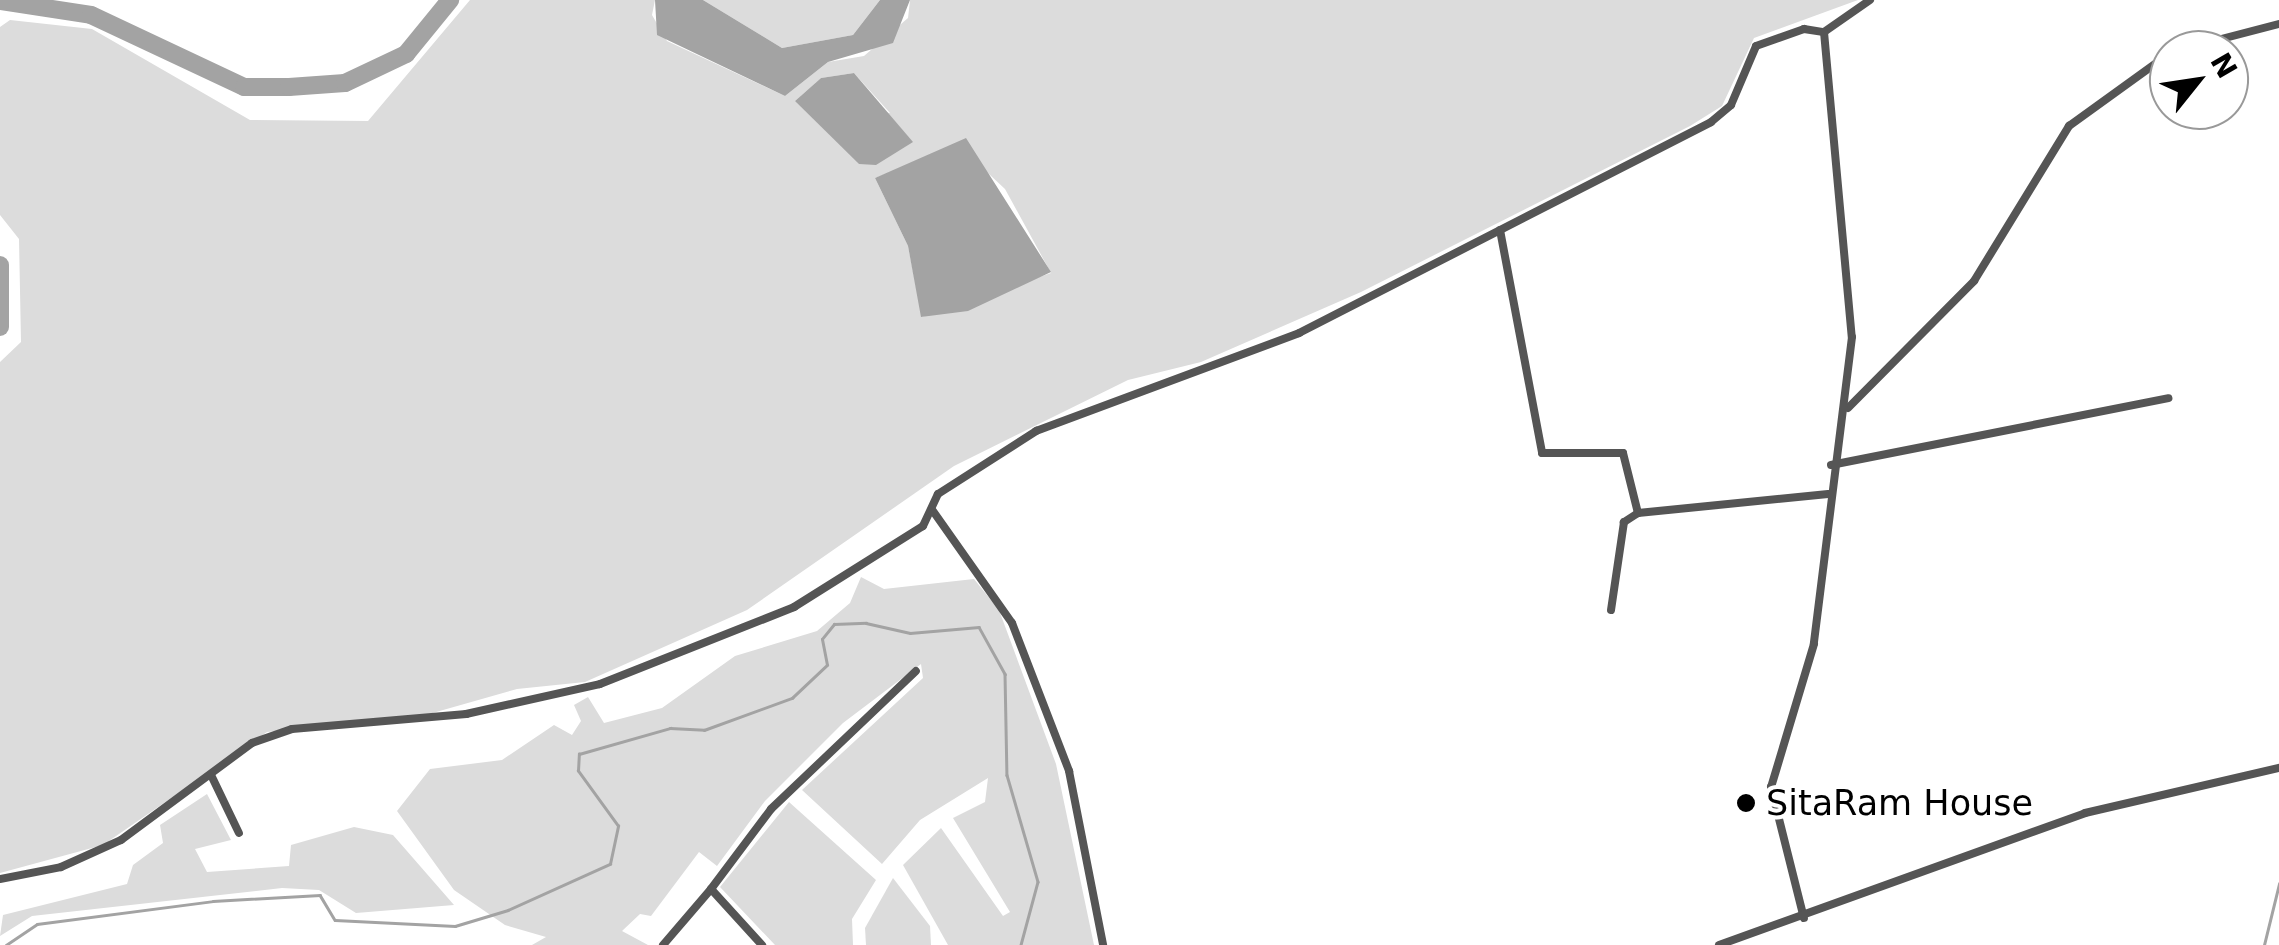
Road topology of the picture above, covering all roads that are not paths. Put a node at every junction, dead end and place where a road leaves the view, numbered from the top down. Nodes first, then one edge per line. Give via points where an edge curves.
1 (1870, 0) edge
2 (2279, 24) edge
3 (1824, 32) junction
4 (2249, 32) edge
5 (2149, 68) edge
6 (1500, 230) junction
7 (2168, 398) dead end
8 (1848, 408) junction
9 (1831, 465) junction
10 (1828, 494) junction
11 (933, 512) junction
12 (1638, 513) junction
13 (1611, 610) dead end
14 (916, 671) dead end
15 (2279, 768) edge
16 (212, 777) junction
17 (239, 833) dead end
18 (0, 878) edge
19 (711, 889) junction
20 (1804, 918) junction
21 (663, 945) edge
22 (762, 945) edge
23 (1103, 945) edge
24 (1719, 945) edge

1 - 3 street
2 - 4 street
3 - 6 street via 1778,32 1756,46 1731,105 1711,122
3 - 8 street via 1848,232
5 - 8 street via 2069,126 1974,281
6 - 11 street via 1298,333 1036,431 938,494
6 - 12 street via 1542,453 1623,453
7 - 9 street
8 - 9 street
9 - 10 street
10 - 12 street
10 - 20 street via 1814,644 1770,787
11 - 16 street via 794,607 600,684 466,714 292,729 252,743
11 - 23 street via 1012,623 1069,771
12 - 13 street via 1624,522
14 - 19 street via 772,809
15 - 20 street via 2085,813
16 - 17 street
16 - 18 street via 121,840 62,867
19 - 21 street
19 - 22 street
20 - 24 street

